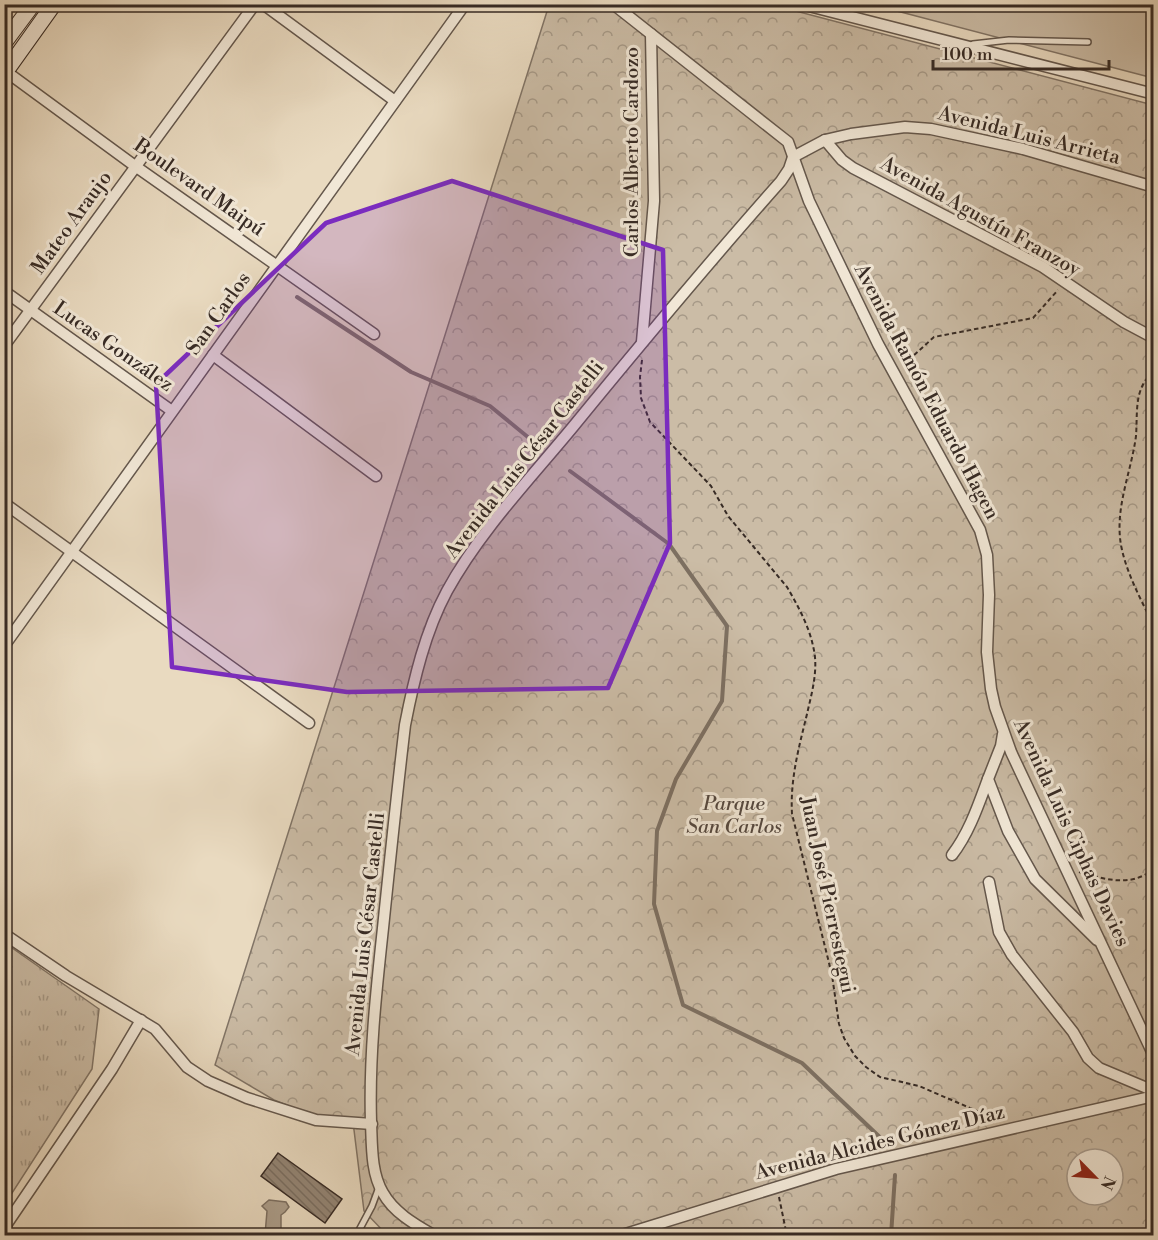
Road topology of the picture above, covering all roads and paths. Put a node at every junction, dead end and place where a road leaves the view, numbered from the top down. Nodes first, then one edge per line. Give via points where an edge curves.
1 (33, 4) edge
2 (54, 4) edge
3 (255, 4) edge
4 (263, 4) edge
5 (465, 4) edge
6 (613, 4) edge
7 (801, 4) edge
8 (651, 34) junction
9 (1088, 42) dead end
10 (4, 44) edge
11 (961, 45) junction
12 (5, 72) edge
13 (1154, 94) edge
14 (395, 102) junction
15 (825, 140) junction
16 (793, 157) junction
17 (135, 166) junction
18 (1154, 187) edge
19 (277, 264) junction
20 (1065, 282) junction
21 (4, 291) edge
22 (31, 311) junction
23 (374, 334) dead end
24 (1154, 338) edge
25 (642, 342) junction
26 (4, 346) edge
27 (213, 355) junction
28 (642, 359) dead end
29 (894, 373) junction
30 (1154, 373) edge
31 (172, 411) junction
32 (376, 476) dead end
33 (4, 503) edge
34 (72, 553) junction
35 (1154, 627) edge
36 (4, 646) edge
37 (987, 652) joint
38 (995, 707) junction
39 (309, 723) dead end
40 (988, 779) junction
41 (952, 855) dead end
42 (1068, 869) junction
43 (1154, 869) edge
44 (989, 882) dead end
45 (4, 934) edge
46 (1103, 947) junction
47 (141, 1020) junction
48 (1154, 1056) edge
49 (1154, 1091) edge
50 (1154, 1096) edge
51 (372, 1124) junction
52 (1016, 1127) junction
53 (380, 1185) junction
54 (777, 1187) junction
55 (4, 1228) edge
56 (356, 1236) edge
57 (435, 1236) edge
58 (619, 1236) edge
59 (786, 1236) edge

1 - 10 main road
2 - 12 main road
3 - 17 street, Mateo Araujo
4 - 14 street
5 - 14 street, San Carlos
6 - 8 street, Avenida Ramón Eduardo Hagen
7 - 11 street
8 - 16 street, Avenida Ramón Eduardo Hagen via 788,142
8 - 25 street, Carlos Alberto Cardozo via 654,201
9 - 11 lane via 1009,40
11 - 13 street
12 - 17 street, Boulevard Maipú
14 - 19 street, San Carlos
15 - 16 street, Avenida Luis Arrieta
15 - 18 street, Avenida Luis Arrieta via 904,127 931,129 1023,149
15 - 20 street, Avenida Agustín Franzoy via 853,168
16 - 25 street, Avenida Luis César Castelli via 781,181
16 - 29 street, Avenida Ramón Eduardo Hagen via 809,201
17 - 19 street, Boulevard Maipú
17 - 22 street, Mateo Araujo
19 - 23 street, Boulevard Maipú
19 - 27 street, San Carlos
20 - 24 street, Avenida Agustín Franzoy
20 - 29 path via 1033,318 934,337
21 - 22 street, Lucas González
22 - 26 street, Mateo Araujo
22 - 31 street, Lucas González
25 - 51 street, Avenida Luis César Castelli via 503,510 453,582 432,621 405,725 374,1018
27 - 31 street, San Carlos
27 - 32 street
28 - 52 path, Juan José Pierrestegui via 641,398 650,422 711,486 728,516 787,587 813,645 814,684 794,769 792,814 842,1031 855,1056 880,1077 919,1086
29 - 37 street, Avenida Ramón Eduardo Hagen via 980,530 987,555
30 - 35 path via 1146,377 1139,396 1136,438 1119,528 1122,551
31 - 34 street, San Carlos
33 - 34 street
34 - 36 street, San Carlos
34 - 39 street
37 - 38 street, Avenida Luis Ciphas Davies
38 - 40 street via 1003,732
38 - 42 street, Avenida Luis Ciphas Davies via 1011,752
40 - 41 street via 971,823
40 - 46 street via 1008,831 1035,879
42 - 43 path via 1116,882 1138,879
42 - 46 street, Avenida Luis Ciphas Davies
44 - 49 street via 999,932 1088,1058 1099,1068
45 - 47 street
46 - 48 street, Avenida Luis Ciphas Davies
47 - 51 street via 155,1029 187,1067 208,1081 316,1120
47 - 55 street
50 - 52 street, Avenida Alcides Gómez Díaz
51 - 53 street via 372,1154
52 - 54 street, Avenida Alcides Gómez Díaz via 836,1169
53 - 56 lane
53 - 57 street via 394,1208
54 - 58 street, Avenida Alcides Gómez Díaz
54 - 59 path

